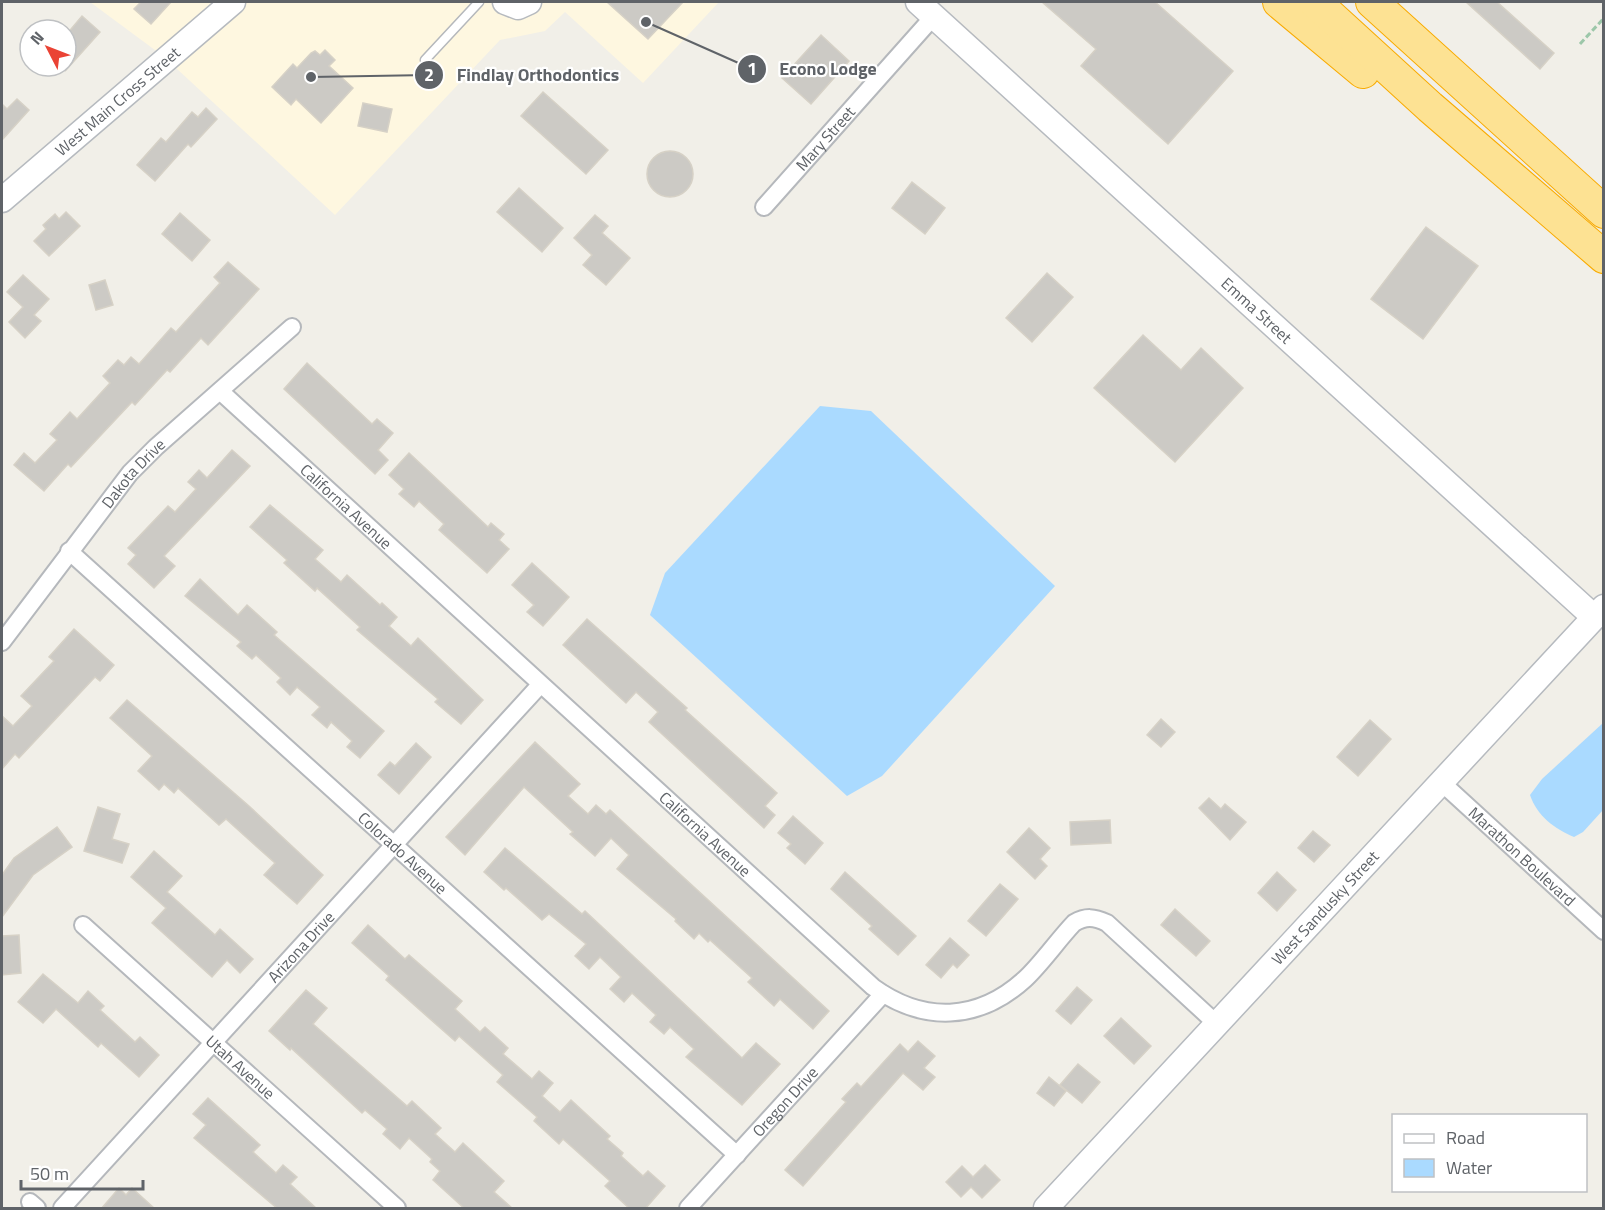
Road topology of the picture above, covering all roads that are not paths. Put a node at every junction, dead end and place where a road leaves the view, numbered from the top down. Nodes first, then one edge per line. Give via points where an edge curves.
1 (233, 2) edge
2 (479, 2) edge
3 (505, 2) edge
4 (529, 2) edge
5 (1279, 2) edge
6 (1315, 2) edge
7 (1372, 2) edge
8 (1405, 2) edge
9 (926, 9) edge
10 (425, 60) dead end
11 (1430, 107) junction
12 (2, 200) edge
13 (764, 207) dead end
14 (1604, 211) edge
15 (1604, 257) edge
16 (292, 327) dead end
17 (220, 392) junction
18 (69, 551) junction
19 (1599, 612) edge
20 (2, 642) edge
21 (540, 685) junction
22 (1441, 782) junction
23 (394, 844) junction
24 (83, 925) dead end
25 (1604, 931) edge
26 (883, 994) junction
27 (1218, 1025) junction
28 (214, 1042) junction
29 (737, 1155) junction
30 (62, 1209) edge
31 (397, 1209) edge
32 (688, 1209) edge
33 (1046, 1209) edge

1 - 12 street, West Main Cross Street
2 - 10 lane
3 - 4 street via 518,7
5 - 11 highway via 1387,90
6 - 11 highway
7 - 14 highway
8 - 14 highway via 1432,38 1564,160
9 - 13 street, Mary Street
9 - 19 street, Emma Street
11 - 15 highway
16 - 17 street, Dakota Drive
17 - 18 street, Dakota Drive via 130,473
17 - 21 street, California Avenue
18 - 20 street, Dakota Drive
18 - 23 street, Colorado Avenue
19 - 22 street, West Sandusky Street
21 - 23 street, Arizona Drive
21 - 26 street, California Avenue
22 - 25 street, Marathon Boulevard
22 - 27 street, West Sandusky Street
23 - 28 street, Arizona Drive
23 - 29 street, Colorado Avenue
24 - 28 street, Utah Avenue
26 - 27 street, California Avenue via 915,1010 939,1014 986,1005 1026,978 1074,923 1096,918 1107,923
26 - 29 street, Oregon Drive
27 - 33 street, West Sandusky Street
28 - 30 street, Arizona Drive
28 - 31 street, Utah Avenue
29 - 32 street, Oregon Drive

